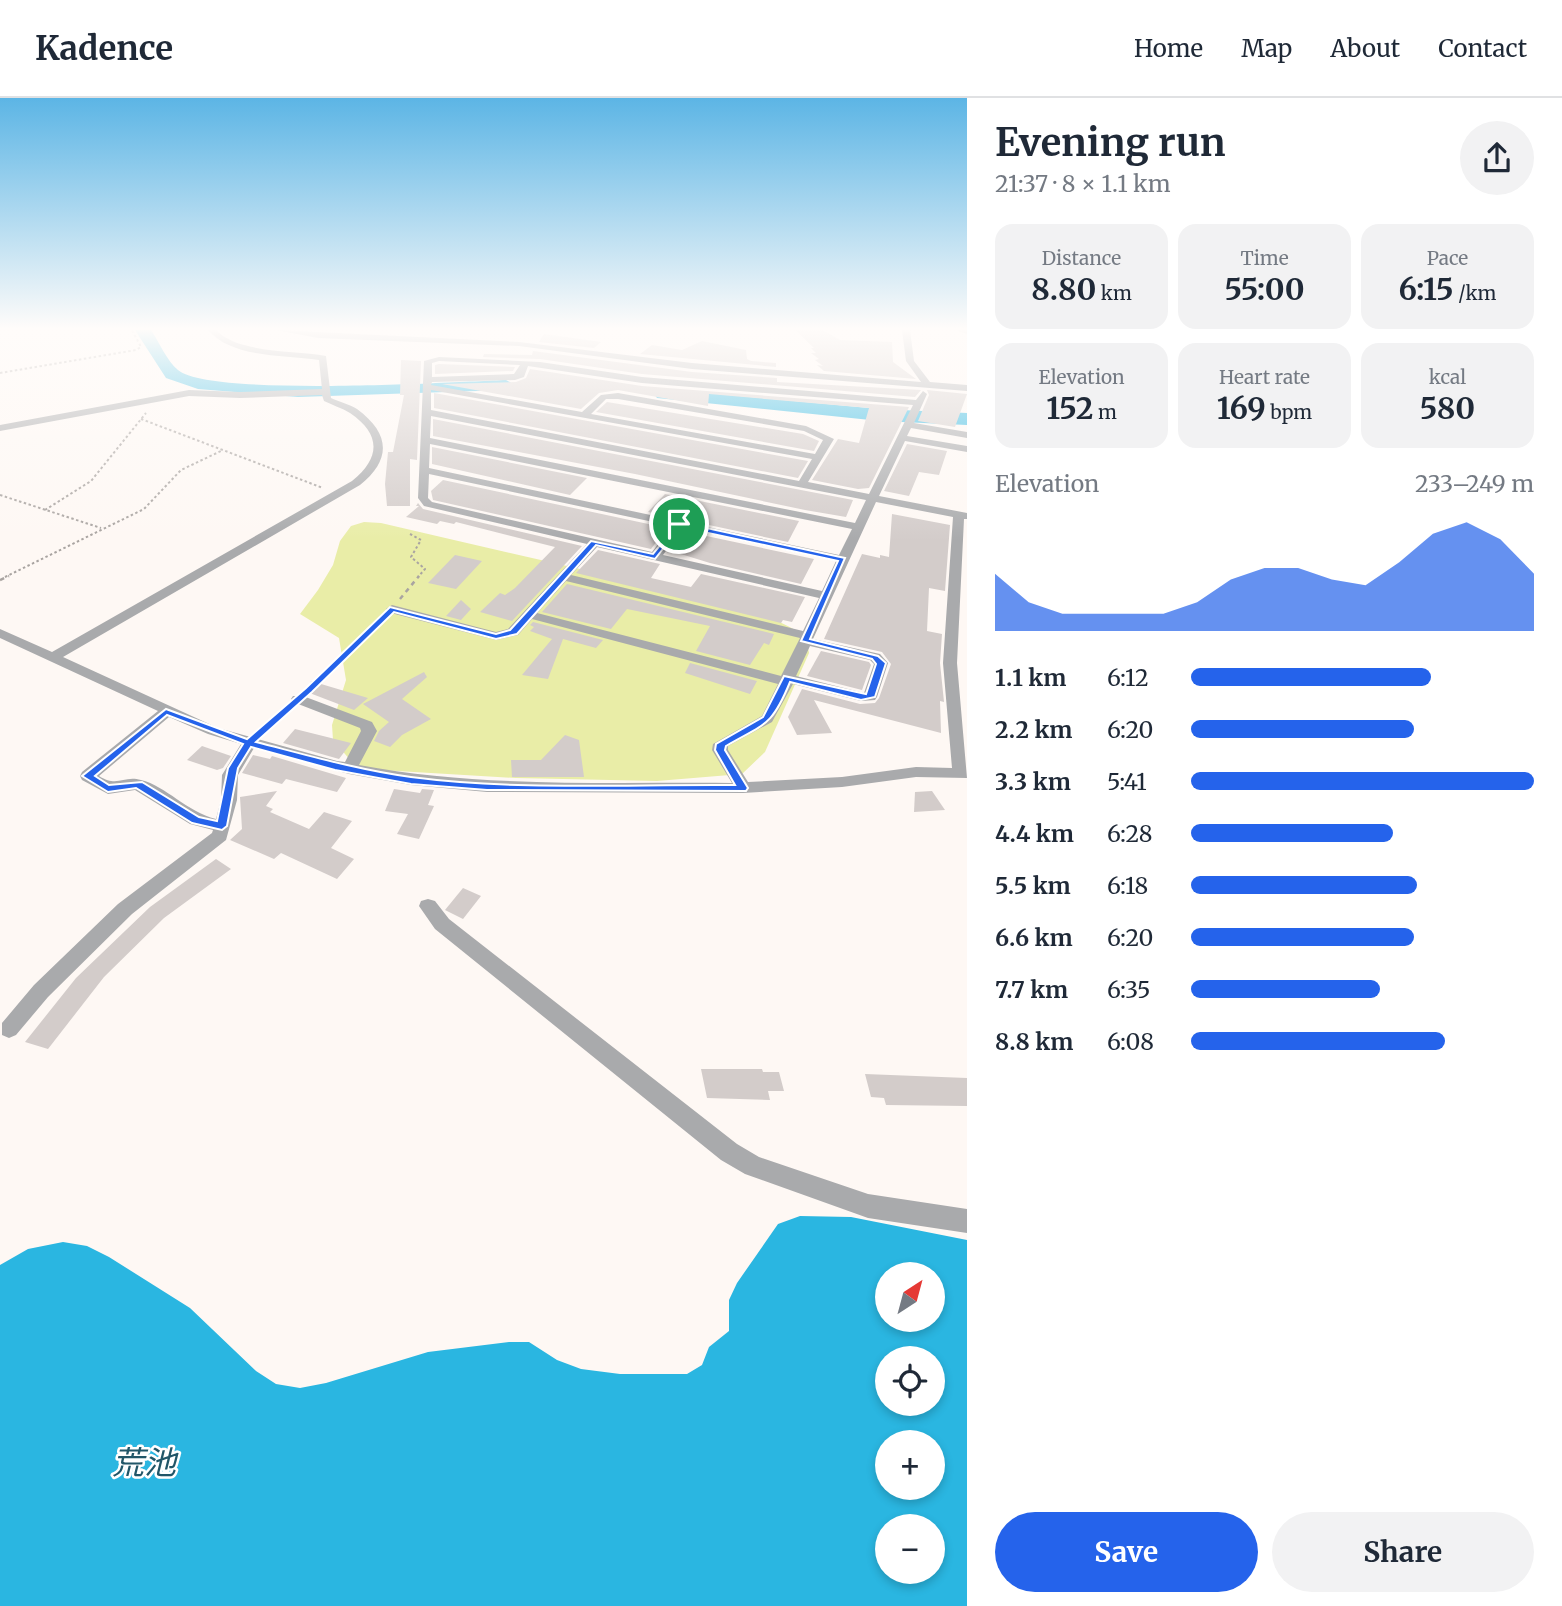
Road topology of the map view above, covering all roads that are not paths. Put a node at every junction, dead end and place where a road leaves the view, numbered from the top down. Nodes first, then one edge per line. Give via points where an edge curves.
1 (146, 400) edge
2 (330, 400) edge
3 (427, 400) edge
4 (512, 400) edge
5 (599, 400) edge
6 (643, 400) edge
7 (887, 400) edge
8 (919, 403) joint
9 (426, 412) junction
10 (583, 415) junction
11 (908, 425) junction
12 (0, 428) edge
13 (967, 435) edge
14 (902, 438) junction
15 (425, 440) junction
16 (967, 449) edge
17 (817, 457) junction
18 (688, 462) junction
19 (425, 470) junction
20 (601, 475) junction
21 (592, 484) dead end
22 (802, 484) junction
23 (666, 489) junction
24 (872, 498) junction
25 (963, 516) edge
26 (679, 524) junction
27 (859, 527) junction
28 (594, 543) junction
29 (655, 557) junction
30 (843, 559) junction
31 (563, 577) junction
32 (827, 596) junction
33 (393, 609) road end
34 (530, 615) junction
35 (0, 633) edge
36 (806, 638) junction
37 (51, 658) junction
38 (786, 680) junction
39 (298, 699) road end
40 (166, 712) junction
41 (248, 743) junction
42 (349, 769) junction
43 (964, 773) edge
44 (743, 788) junction
45 (222, 826) junction
46 (428, 906) dead end
47 (9, 1029) dead end
48 (967, 1221) edge

1 - 12 street
2 - 37 street via 354,412 380,442 380,454 371,471
3 - 9 street
4 - 10 street
5 - 10 street
6 - 17 street via 806,429 829,439
7 - 8 street
8 - 11 street
9 - 15 street
9 - 18 street via 522,435 600,441
10 - 17 street via 617,425
11 - 13 street
11 - 14 street
14 - 16 street
14 - 24 street
15 - 19 street
15 - 20 street via 505,451
17 - 22 street
18 - 22 street
18 - 23 street
19 - 26 street via 579,498
19 - 28 street via 423,498 431,506
20 - 21 street
20 - 23 street
22 - 24 street
23 - 27 street
24 - 25 street
24 - 27 street
25 - 43 street via 950,663
26 - 29 street
26 - 30 street
27 - 30 street
28 - 29 street
28 - 31 street
29 - 32 street
30 - 32 street
31 - 34 street
31 - 36 street
32 - 36 street
33 - 34 street via 498,636 513,632
34 - 38 street
35 - 37 street
36 - 38 street
36 - 38 street via 875,657 881,663 870,697
37 - 40 street
38 - 44 street via 767,719 721,744 720,750
39 - 42 street via 367,725 369,731
40 - 41 street
40 - 45 street via 88,776 108,789 138,784 196,820
41 - 42 street
41 - 45 street via 233,768
42 - 44 street via 487,787
43 - 44 street via 916,772
45 - 47 street via 215,841 125,909
46 - 48 street via 442,924 729,1152 753,1166 868,1206

